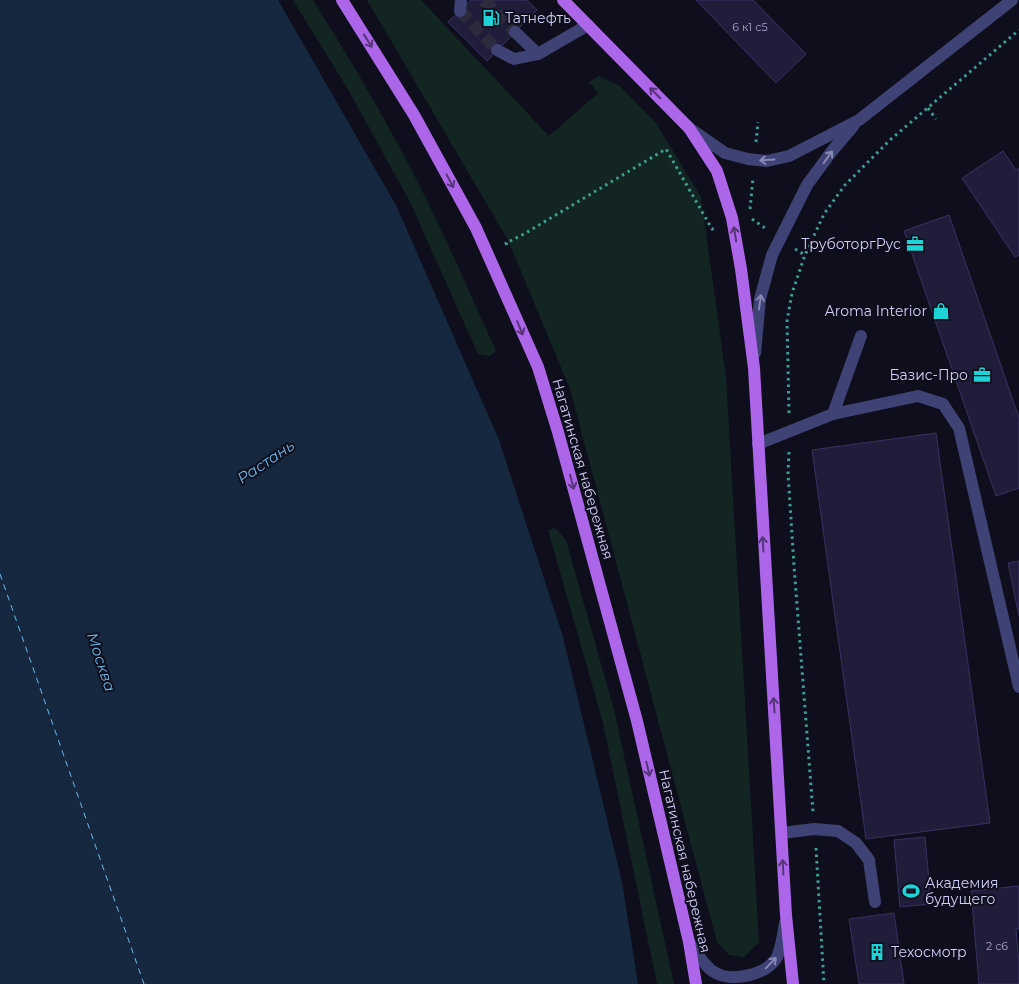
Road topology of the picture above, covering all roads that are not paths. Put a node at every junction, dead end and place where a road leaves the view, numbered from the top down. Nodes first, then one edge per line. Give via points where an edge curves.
1 (342, 0) edge
2 (563, 0) edge
3 (1012, 0) edge
4 (588, 25) junction
5 (515, 32) tunnel mouth
6 (497, 50) tunnel mouth
7 (538, 54) junction
8 (859, 120) junction
9 (689, 128) junction
10 (861, 336) dead end
11 (754, 368) junction
12 (833, 414) junction
13 (758, 444) junction
14 (1019, 687) edge
15 (782, 833) junction
16 (875, 902) dead end
17 (786, 916) junction
18 (689, 942) junction
19 (696, 984) edge
20 (793, 984) edge

1 -> 18 main road, Нагатинская набережная via 414,115 476,228 538,367 637,721
2 - 4 main road
3 - 8 street
4 - 7 street
9 -> 4 main road
5 - 7 street
6 - 7 street via 514,59
8 -> 9 street via 789,156 767,162 725,153
11 -> 8 street via 760,299 772,255 807,185
11 -> 9 main road via 732,218 717,171
10 - 12 street
11 - 13 main road
12 - 13 street
12 - 14 street via 918,396 943,404 960,428
15 -> 13 main road
15 - 16 street via 814,829 838,831 856,843 869,860
17 -> 15 main road
18 -> 17 street via 714,972 729,977 747,976 765,969 776,958
17 - 20 main road
18 - 19 main road, Нагатинская набережная

